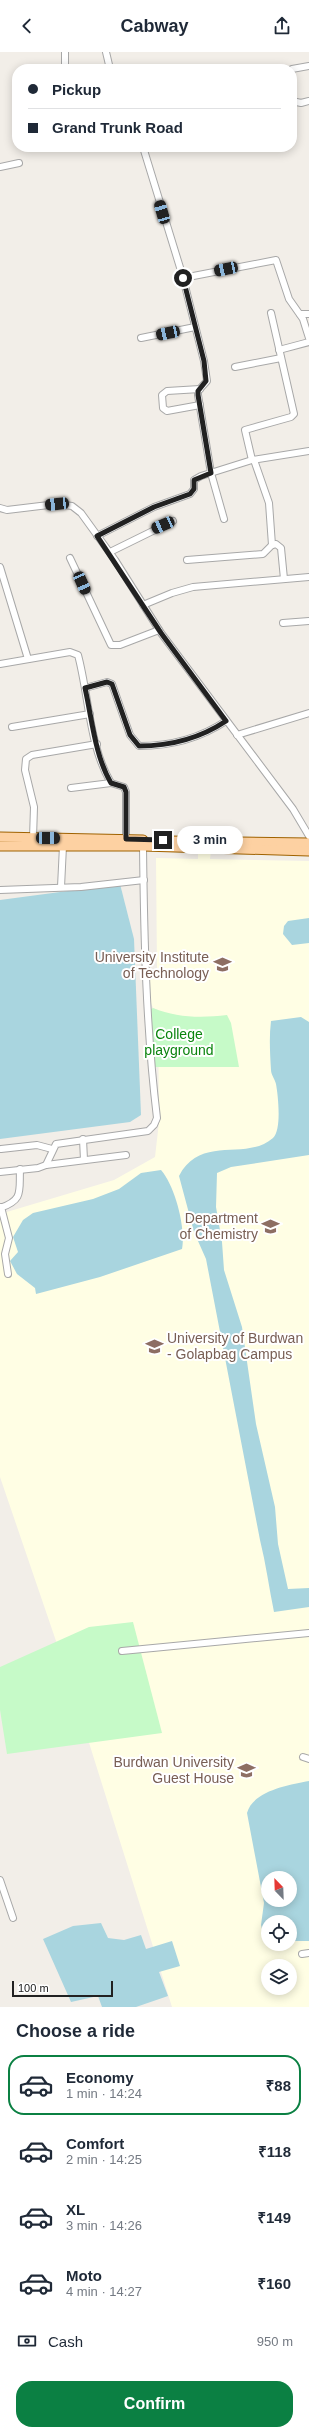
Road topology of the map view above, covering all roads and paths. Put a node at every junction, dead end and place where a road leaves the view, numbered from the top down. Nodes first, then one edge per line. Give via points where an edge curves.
1 (65, 52) edge
2 (106, 52) edge
3 (65, 64) edge
4 (109, 64) edge
5 (309, 66) edge
6 (297, 68) edge
7 (309, 101) edge
8 (297, 102) edge
9 (145, 152) edge
10 (19, 163) dead end
11 (0, 168) edge
12 (183, 278) junction
13 (271, 313) dead end
14 (300, 314) junction
15 (309, 314) edge
16 (195, 327) junction
17 (141, 338) dead end
18 (309, 338) edge
19 (309, 342) edge
20 (279, 350) junction
21 (281, 358) junction
22 (235, 367) dead end
23 (200, 389) junction
24 (200, 405) junction
25 (309, 451) edge
26 (253, 460) junction
27 (211, 473) junction
28 (0, 508) edge
29 (224, 519) dead end
30 (173, 521) dead end
31 (97, 536) junction
32 (272, 545) junction
33 (110, 552) junction
34 (70, 558) dead end
35 (187, 560) dead end
36 (0, 568) edge
37 (309, 577) edge
38 (284, 579) junction
39 (143, 605) junction
40 (309, 621) edge
41 (283, 623) dead end
42 (159, 630) junction
43 (28, 659) junction
44 (0, 664) edge
45 (85, 688) junction
46 (309, 713) edge
47 (90, 714) junction
48 (226, 721) junction
49 (12, 727) dead end
50 (237, 735) junction
51 (97, 744) junction
52 (111, 783) junction
53 (71, 788) dead end
54 (309, 836) edge
55 (0, 837) edge
56 (33, 838) junction
57 (126, 839) junction
58 (309, 843) edge
59 (0, 846) edge
60 (63, 846) junction
61 (144, 846) junction
62 (309, 851) edge
63 (144, 880) junction
64 (61, 887) junction
65 (0, 890) edge
66 (83, 1139) junction
67 (1, 1149) edge
68 (52, 1149) junction
69 (126, 1155) dead end
70 (84, 1160) junction
71 (46, 1165) junction
72 (20, 1169) junction
73 (0, 1172) edge
74 (0, 1207) edge
75 (8, 1274) dead end
76 (309, 1633) edge
77 (122, 1651) dead end
78 (0, 1880) edge
79 (2, 1890) edge
80 (13, 1918) dead end
81 (309, 1953) edge
82 (302, 1954) dead end

1 - 3 street
2 - 4 street
5 - 6 street
7 - 8 street
9 - 12 street
10 - 11 street
12 - 14 street via 276,260 289,299
12 - 16 street
13 - 20 street
14 - 15 street
14 - 18 street
16 - 17 street
16 - 23 street via 204,361 206,381
19 - 20 street
20 - 21 street
21 - 22 street
21 - 26 street via 294,414 291,418 245,430
23 - 24 street
23 - 24 street via 167,391 164,392 162,400 167,411
24 - 27 street
25 - 26 street
26 - 27 street
26 - 32 street via 269,503
27 - 29 street
27 - 31 street via 194,480 194,489 190,494 154,507
28 - 31 street via 7,510 57,504 72,506 81,513
30 - 33 street
31 - 33 street
32 - 35 street via 263,554
32 - 38 street via 276,544 281,548
33 - 39 street
34 - 42 street via 111,645 120,645
36 - 43 street
37 - 38 street
38 - 39 street via 193,587
39 - 42 street
40 - 41 street
42 - 48 street
43 - 44 street
43 - 45 street via 76,653
45 - 47 street
45 - 48 street via 107,682 112,684 130,735 139,746 194,738 208,733
46 - 50 street
47 - 49 street
47 - 51 street
48 - 50 street
50 - 54 street via 293,809
51 - 52 street
51 - 56 street via 32,755 26,759 25,770 34,807
52 - 53 street
52 - 57 street via 124,787 126,792
55 - 56 main road
56 - 57 main road
57 - 58 main road
59 - 60 main road
60 - 61 main road
60 - 64 street
61 - 62 main road
61 - 63 street
63 - 64 street
63 - 66 street via 144,963 157,1118 148,1131
64 - 65 street
66 - 68 street via 56,1144
66 - 70 street
67 - 68 street via 37,1145
68 - 71 street
69 - 70 street
70 - 71 street
71 - 72 street
72 - 73 street
72 - 74 street via 19,1196 15,1202
74 - 75 street via 9,1238 5,1254
76 - 77 street
78 - 79 street
79 - 80 street
81 - 82 street

